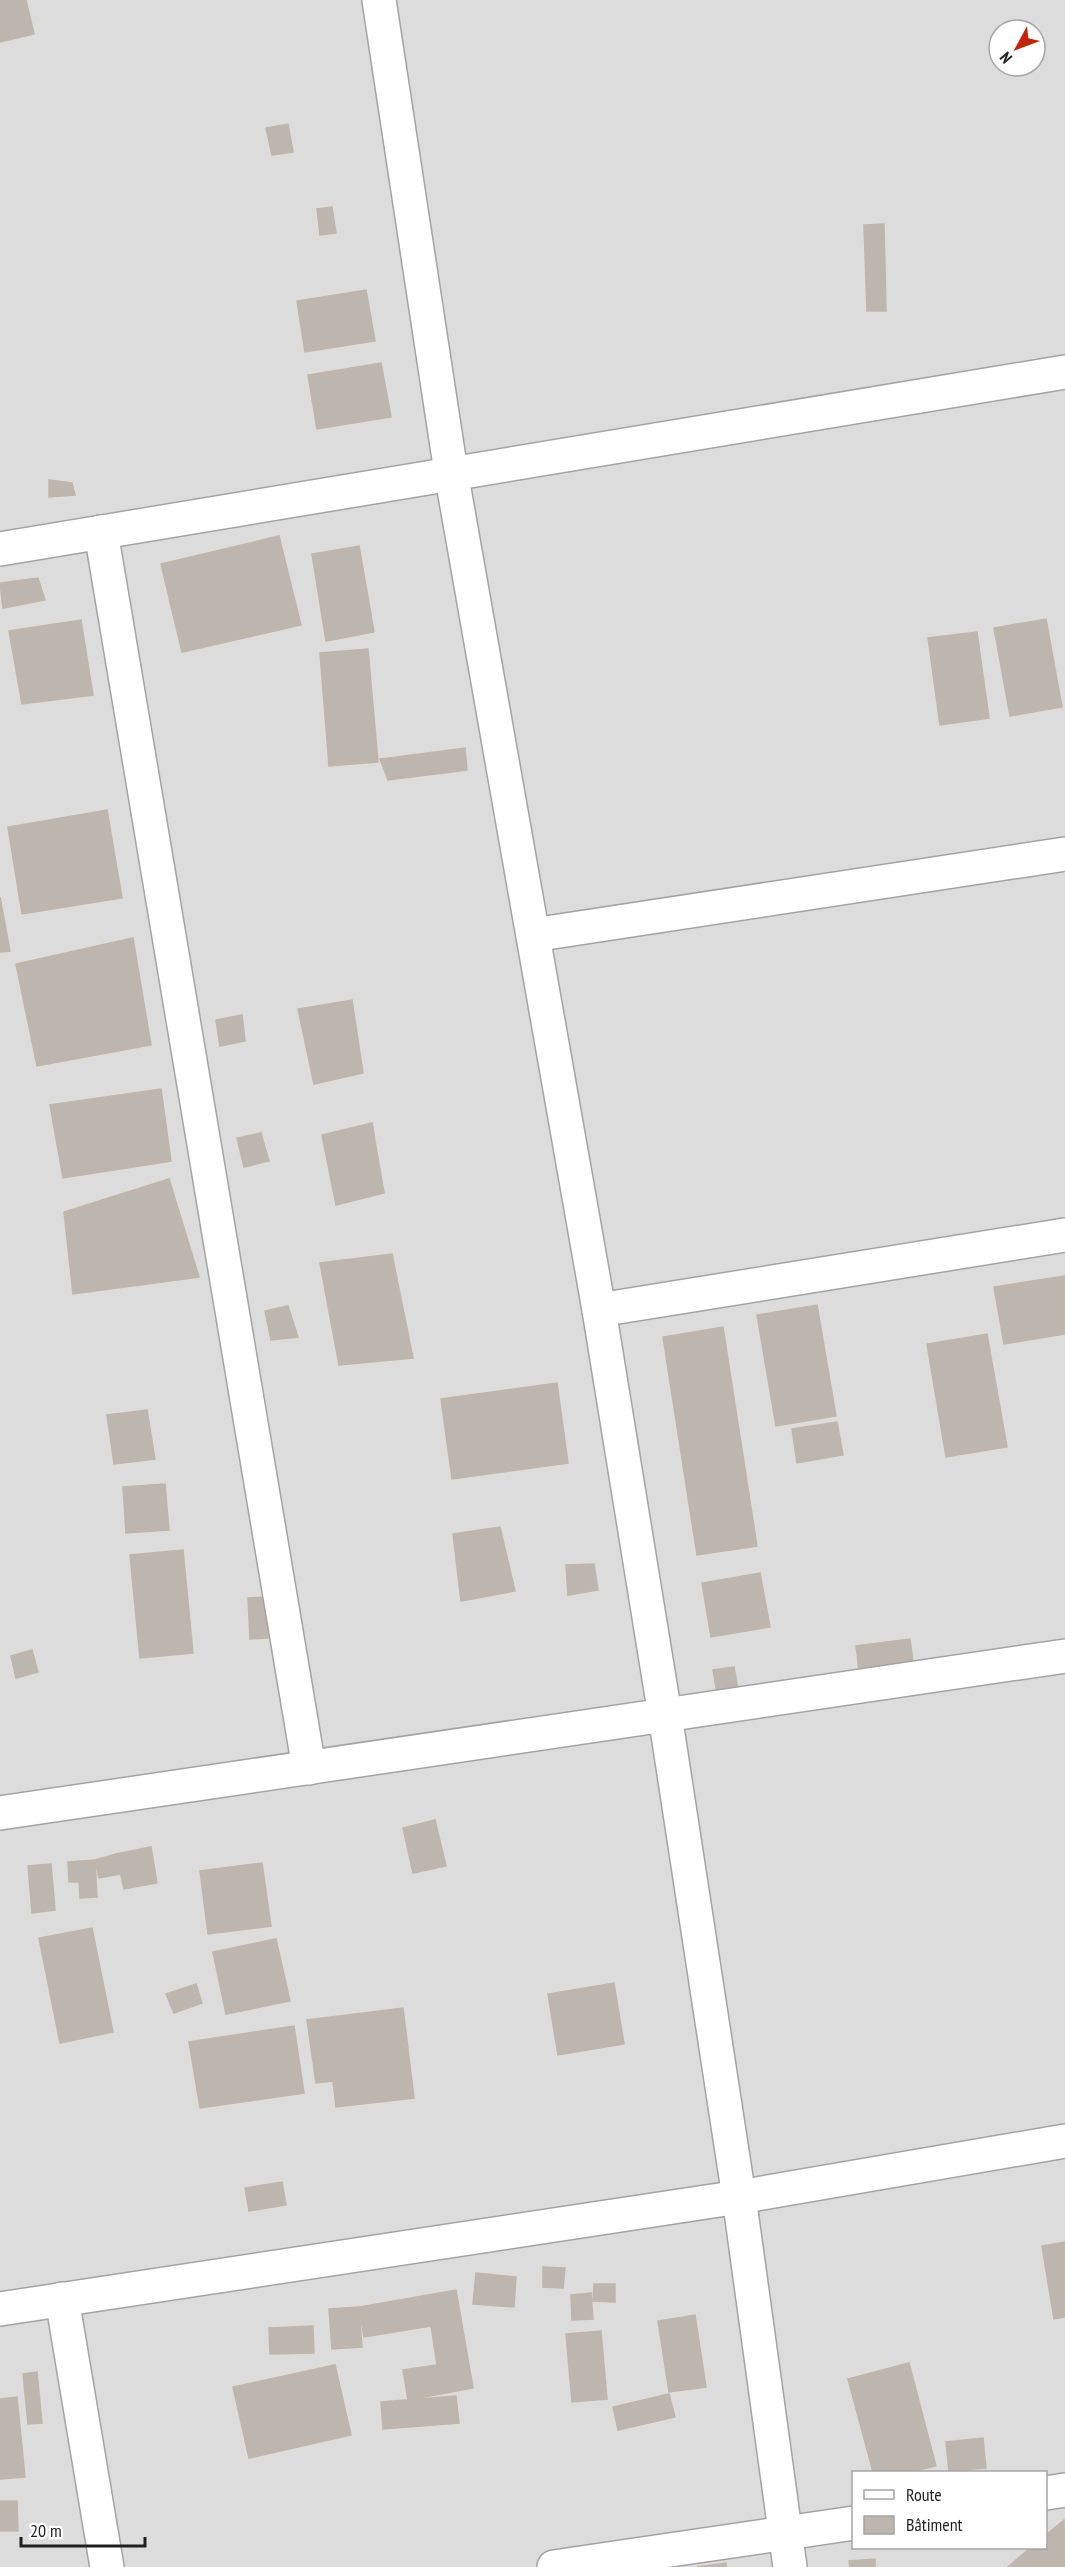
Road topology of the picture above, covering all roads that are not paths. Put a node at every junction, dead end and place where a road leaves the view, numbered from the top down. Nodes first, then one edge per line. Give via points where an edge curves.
1 (379, 0) edge
2 (1065, 372) edge
3 (451, 472) junction
4 (101, 532) junction
5 (0, 549) edge
6 (1065, 854) edge
7 (533, 935) junction
8 (1065, 1236) edge
9 (599, 1310) junction
10 (1065, 1656) edge
11 (665, 1715) junction
12 (309, 1768) junction
13 (0, 1813) edge
14 (1065, 2141) edge
15 (739, 2197) junction
16 (62, 2299) junction
17 (0, 2309) edge
18 (1065, 2490) edge
19 (1047, 2493) edge
20 (852, 2523) edge
21 (785, 2534) junction
22 (107, 2567) edge
23 (554, 2567) edge
24 (790, 2567) edge

1 - 3 street
2 - 3 street
3 - 4 street
3 - 7 street
4 - 5 street
4 - 12 street
6 - 7 street
7 - 9 street
8 - 9 street
9 - 11 street
10 - 11 street
11 - 12 street
11 - 15 street
12 - 13 street
14 - 15 street
15 - 16 street
15 - 21 street
16 - 17 street
16 - 22 street
18 - 19 street
20 - 21 street
21 - 23 street
21 - 24 street

